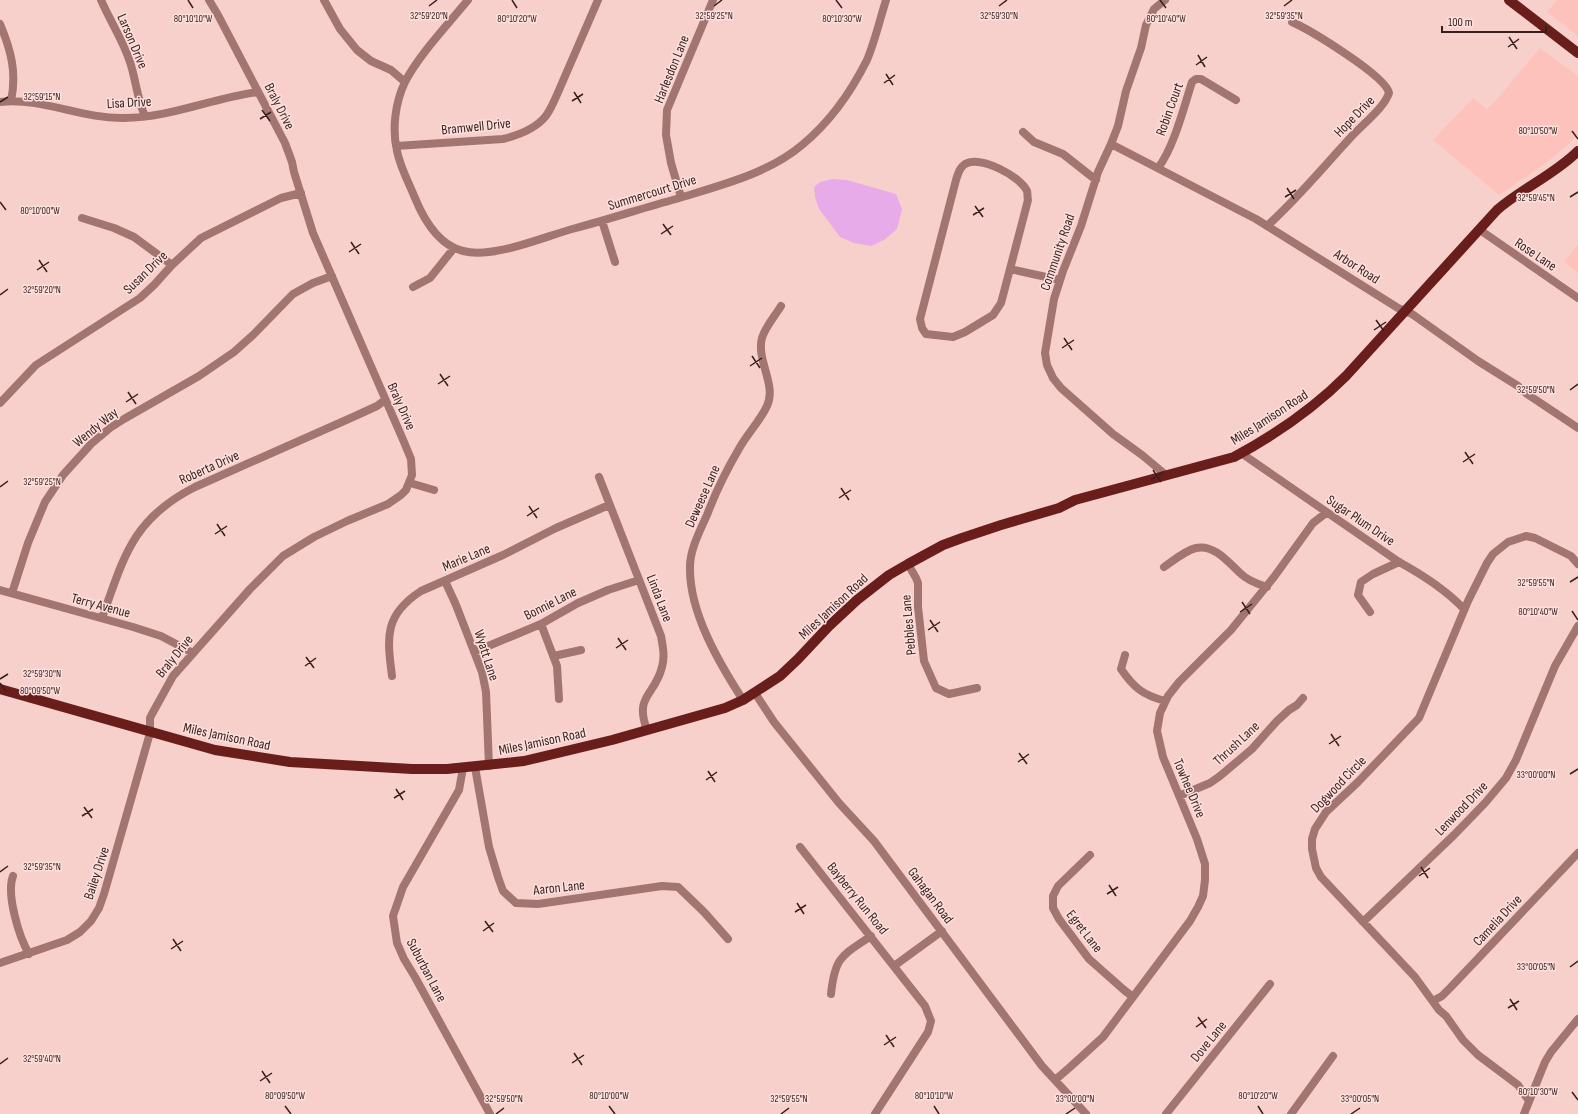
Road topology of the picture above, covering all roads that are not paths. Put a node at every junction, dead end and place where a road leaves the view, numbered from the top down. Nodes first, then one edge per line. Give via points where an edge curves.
1 (101, 0) edge
2 (209, 0) edge
3 (324, 0) edge
4 (468, 0) edge
5 (598, 0) edge
6 (713, 0) edge
7 (886, 0) edge
8 (1165, 0) edge
9 (1509, 0) edge
10 (1292, 22) dead end
11 (0, 24) edge
12 (1578, 53) edge
13 (405, 82) junction
14 (258, 92) junction
15 (1236, 100) dead end
16 (11, 101) junction
17 (0, 102) edge
18 (145, 116) junction
19 (1022, 132) dead end
20 (1111, 144) junction
21 (396, 146) junction
22 (1578, 152) edge
23 (1158, 168) junction
24 (1096, 180) junction
25 (301, 193) junction
26 (681, 197) junction
27 (82, 218) dead end
28 (602, 221) junction
29 (1267, 226) junction
30 (1480, 230) junction
31 (454, 248) junction
32 (615, 262) dead end
33 (172, 265) junction
34 (1010, 268) junction
35 (332, 276) junction
36 (1060, 280) junction
37 (413, 287) dead end
38 (1578, 298) edge
39 (780, 306) dead end
40 (1406, 311) junction
41 (385, 400) junction
42 (0, 403) edge
43 (1578, 428) edge
44 (1241, 453) junction
45 (1166, 475) junction
46 (598, 477) dead end
47 (410, 483) junction
48 (434, 490) dead end
49 (609, 505) junction
50 (1326, 513) junction
51 (1398, 562) junction
52 (908, 564) junction
53 (1578, 564) edge
54 (1164, 568) dead end
55 (639, 580) junction
56 (445, 581) junction
57 (1267, 587) junction
58 (0, 590) edge
59 (12, 593) junction
60 (1464, 609) junction
61 (1370, 612) dead end
62 (102, 618) junction
63 (542, 624) junction
64 (1578, 626) edge
65 (581, 650) dead end
66 (474, 652) junction
67 (193, 653) junction
68 (1125, 655) dead end
69 (554, 656) junction
70 (392, 676) dead end
71 (977, 688) dead end
72 (0, 689) edge
73 (755, 693) junction
74 (1303, 698) dead end
75 (559, 699) dead end
76 (743, 700) junction
77 (1165, 701) junction
78 (647, 730) junction
79 (150, 733) junction
80 (488, 766) junction
81 (475, 767) junction
82 (463, 768) junction
83 (1180, 796) junction
84 (800, 847) dead end
85 (1578, 853) edge
86 (1090, 855) dead end
87 (13, 876) dead end
88 (1363, 922) junction
89 (942, 931) junction
90 (871, 936) junction
91 (728, 938) dead end
92 (29, 954) junction
93 (0, 963) edge
94 (894, 966) junction
95 (1270, 984) dead end
96 (831, 994) dead end
97 (1133, 996) junction
98 (1433, 1001) junction
99 (1578, 1019) edge
100 (1333, 1056) dead end
101 (1054, 1080) junction
102 (1529, 1101) junction
103 (490, 1114) edge
104 (875, 1114) edge
105 (1086, 1114) edge
106 (1166, 1114) edge
107 (1291, 1114) edge
108 (1524, 1114) edge

1 - 18 street, Larson Drive via 130,63 140,106
2 - 14 street, Braly Drive
3 - 13 street via 340,29 357,50 371,61 391,70
4 - 13 street, Summercourt Drive
5 - 21 street, Bramwell Drive via 549,112 541,122 504,139
6 - 26 street, Harlesdon Lane via 667,110 666,134
7 - 26 street, Summercourt Drive via 868,58 843,101 823,125 786,156 748,176
8 - 20 street, Community Road via 1154,10 1146,25
9 - 12 main road
10 - 29 street, Hope Drive via 1352,58 1386,84 1389,92 1383,105
11 - 16 street via 13,64 14,88
13 - 21 street, Summercourt Drive via 396,110
14 - 18 street, Lisa Drive
14 - 25 street, Braly Drive via 284,143
15 - 23 street, Robin Court via 1201,79 1192,82 1172,142
16 - 17 street, Lisa Drive
16 - 18 street, Lisa Drive via 106,118
19 - 24 street via 1034,142 1063,154
20 - 23 street, Arbor Road
20 - 24 street, Community Road
21 - 31 street, Summercourt Drive via 399,160 426,222 438,236
22 - 30 main road, Miles Jamison Road via 1508,201
23 - 29 street, Arbor Road
24 - 36 street, Community Road
25 - 33 street, Susan Drive via 281,198 217,229 194,244
25 - 35 street, Braly Drive
26 - 28 street, Summercourt Drive
27 - 33 street via 134,237
28 - 31 street, Summercourt Drive via 491,252 471,253
28 - 32 street
29 - 40 street, Arbor Road
30 - 38 street, Rose Lane
30 - 40 main road, Miles Jamison Road
31 - 37 street via 430,278
33 - 42 street, Susan Drive via 140,298 36,365
34 - 34 street via 1001,303 993,315 953,337 926,334 920,319 956,180 960,169 972,161 994,166 1019,182 1027,192 1028,200
34 - 36 street
35 - 41 street, Braly Drive
35 - 59 street, Wendy Way via 294,294 234,352 199,376 120,422 91,444 63,474 45,502 28,543
36 - 45 street, Community Road via 1046,347 1046,359 1053,378 1116,438
39 - 76 street, Deweese Lane via 762,339 769,391 767,406 740,447 719,486 695,545 690,565 691,587 701,620 728,676
40 - 43 street, Arbor Road
40 - 44 main road, Miles Jamison Road via 1346,376 1320,400
41 - 47 street, Braly Drive via 411,459
41 - 62 street, Roberta Drive via 353,417 195,487 164,505 141,529 128,549
44 - 45 main road, Miles Jamison Road
44 - 50 street, Sugar Plum Drive
45 - 52 main road, Miles Jamison Road via 1001,524 943,545
46 - 49 street, Linda Lane
47 - 48 street
47 - 67 street, Braly Drive via 395,500 314,537 283,556 250,588
49 - 55 street, Linda Lane
49 - 56 street, Marie Lane
50 - 51 street, Sugar Plum Drive
50 - 57 street, Towhee Drive via 1313,523
51 - 60 street, Sugar Plum Drive via 1416,571 1455,599
51 - 61 street via 1361,582 1358,595
52 - 71 street, Pebbles Lane via 916,578 924,661 933,683 936,688 949,694
52 - 73 main road, Miles Jamison Road via 857,600 780,676
53 - 60 street, Dogwood Circle via 1571,556 1535,538 1526,536 1516,539 1500,548 1487,563
54 - 57 street via 1190,550 1201,548 1221,555 1250,580
55 - 63 street, Bonnie Lane via 578,603
55 - 78 street, Linda Lane via 659,631 664,652 660,674 643,707 643,719
56 - 66 street, Wyatt Lane
56 - 70 street, Marie Lane via 421,591 396,615 388,641
57 - 77 street, Towhee Drive via 1231,630 1179,682
58 - 59 street, Terry Avenue
59 - 62 street, Terry Avenue
60 - 88 street, Dogwood Circle via 1419,718 1326,812 1315,829 1312,849 1316,868 1334,892
62 - 67 street, Terry Avenue via 161,636
63 - 66 street, Bonnie Lane
63 - 69 street
64 - 88 street, Lenwood Drive via 1555,666 1506,778 1454,835
65 - 69 street
66 - 80 street, Wyatt Lane via 486,692
67 - 79 street, Braly Drive via 172,676 156,705 150,718
68 - 77 street via 1121,669 1136,688 1153,698
69 - 75 street via 558,670
72 - 79 main road, Miles Jamison Road
73 - 76 main road, Miles Jamison Road
73 - 89 street, Gahagan Road via 774,722 839,803 874,841
74 - 83 street, Thrush Lane via 1277,721 1252,749 1220,776
76 - 78 main road, Miles Jamison Road via 725,708
77 - 83 street, Towhee Drive via 1158,722 1159,745
78 - 80 main road, Miles Jamison Road via 543,757
79 - 82 main road, Miles Jamison Road via 217,750 290,762 412,769
79 - 92 street, Bailey Drive via 117,852 91,921 67,940
80 - 81 main road, Miles Jamison Road
81 - 82 main road, Miles Jamison Road
81 - 91 street, Aaron Lane via 489,847 498,877 503,891 516,903 538,904 662,886 678,887
82 - 103 street, Suburban Lane via 459,790 403,888 393,923 397,943 404,959
83 - 97 street, Towhee Drive via 1202,852 1206,874 1203,896 1190,921
84 - 90 street, Bayberry Run Road
85 - 98 street, Camelia Drive via 1450,988
86 - 97 street, Egret Lane via 1058,886 1053,896 1053,908 1089,959 1118,986
87 - 92 street via 10,885 13,908
88 - 98 street, Dogwood Circle
89 - 94 street
89 - 101 street, Gahagan Road
90 - 94 street, Bayberry Run Road
90 - 96 street via 840,959
92 - 93 street, Bailey Drive
94 - 104 street, Bayberry Run Road via 928,1012 931,1021 926,1037
95 - 106 street, Dove Lane
97 - 101 street, Towhee Drive via 1103,1036
98 - 102 street, Dogwood Circle via 1463,1040 1518,1086
99 - 102 street via 1548,1057
100 - 107 street
101 - 105 street, Gahagan Road
102 - 108 street

